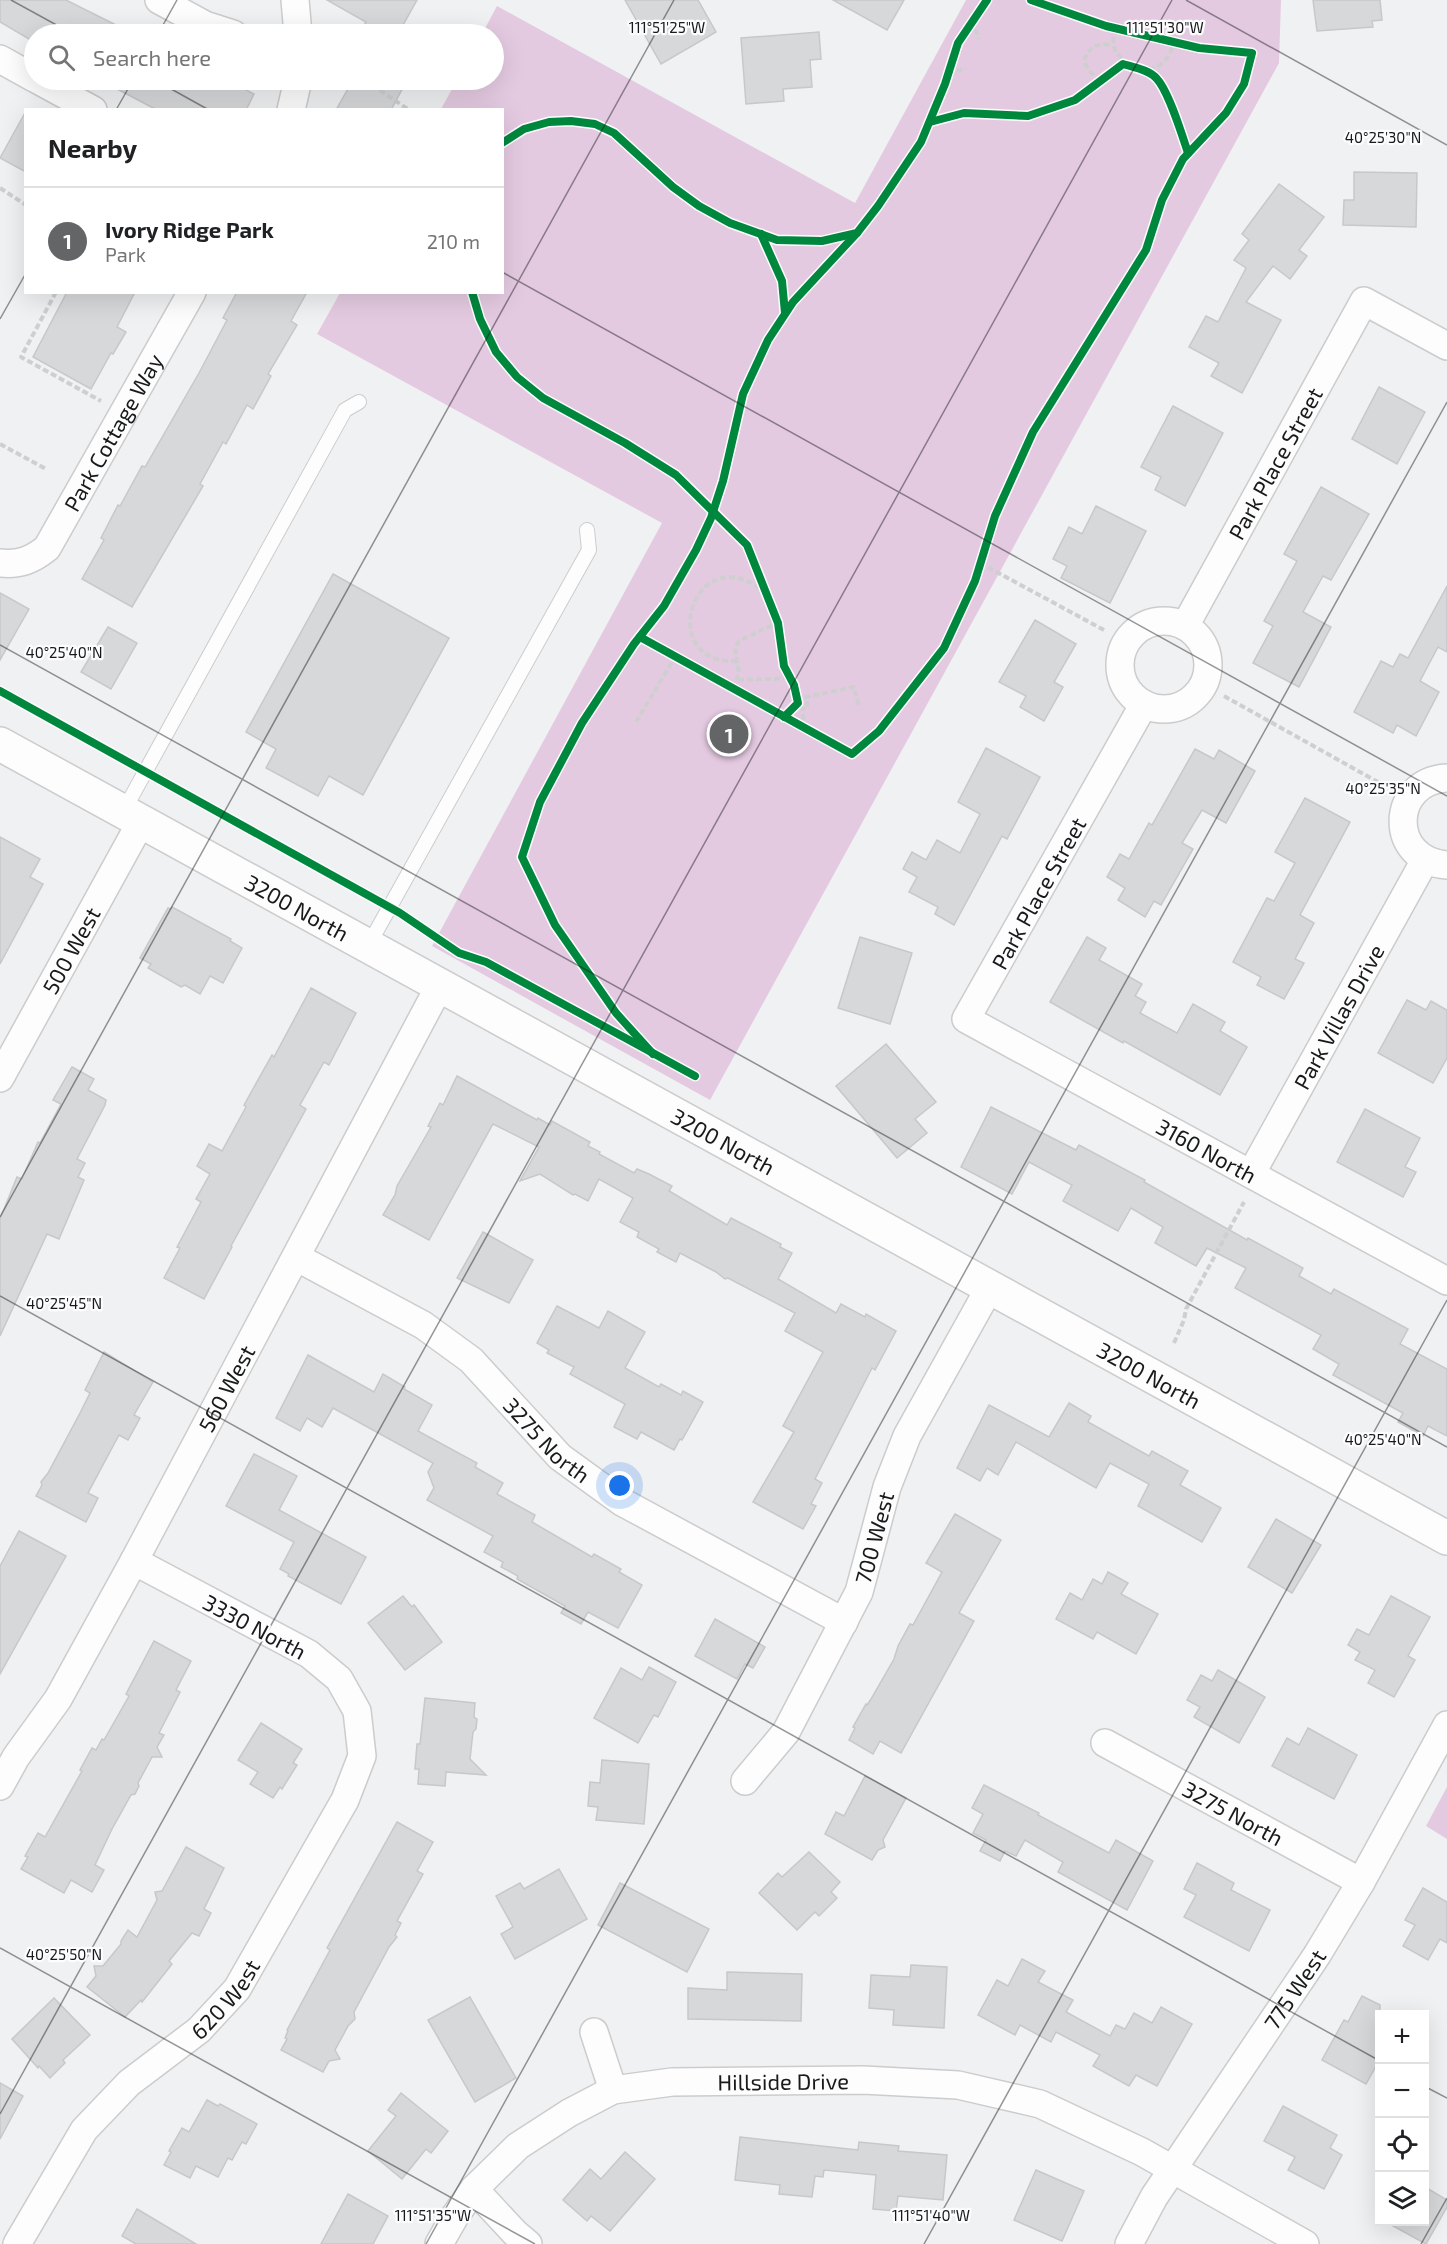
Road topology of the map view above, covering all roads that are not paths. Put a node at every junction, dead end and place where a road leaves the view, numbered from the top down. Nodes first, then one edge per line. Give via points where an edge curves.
1 (159, 0) edge
2 (295, 0) edge
3 (204, 24) edge
4 (297, 24) edge
5 (0, 59) edge
6 (24, 72) edge
7 (56, 90) edge
8 (296, 90) edge
9 (89, 108) edge
10 (291, 108) edge
11 (191, 294) edge
12 (1447, 346) edge
13 (359, 402) dead end
14 (586, 531) dead end
15 (13, 563) edge
16 (1185, 626) junction
17 (1144, 704) junction
18 (0, 744) edge
19 (1447, 778) edge
20 (132, 817) junction
21 (1436, 862) edge
22 (368, 946) junction
23 (440, 986) junction
24 (966, 1019) joint
25 (0, 1078) edge
26 (1251, 1174) junction
27 (296, 1257) junction
28 (1447, 1281) edge
29 (990, 1287) junction
30 (1447, 1538) edge
31 (134, 1561) junction
32 (844, 1622) junction
33 (357, 1711) joint
34 (1447, 1725) edge
35 (1105, 1743) dead end
36 (745, 1781) dead end
37 (0, 1786) edge
38 (1361, 1882) junction
39 (594, 2032) dead end
40 (613, 2090) junction
41 (1173, 2170) junction
42 (474, 2189) junction
43 (16, 2244) edge
44 (439, 2244) edge
45 (528, 2244) edge
46 (1129, 2244) edge
47 (1305, 2244) edge

1 - 3 street
2 - 4 street
5 - 6 street
7 - 9 street
8 - 10 street
11 - 15 street, Park Cottage Way via 47,548 37,556
12 - 16 street, Park Place Street via 1364,301
13 - 20 lane via 345,410
14 - 22 lane via 589,550
16 - 17 street via 1154,622 1128,640 1121,660 1123,681
16 - 17 street via 1203,643 1209,668 1206,680 1191,700 1180,706 1169,709
17 - 24 street, Park Place Street
18 - 20 street, 3200 North
19 - 21 street via 1424,784 1408,800 1404,811 1408,844
20 - 22 street, 3200 North
20 - 25 street, 500 West
21 - 26 street, Park Villas Drive
22 - 23 street, 3200 North
23 - 27 street, 560 West
23 - 29 street, 3200 North
24 - 26 street, 3160 North
26 - 28 street, 3160 North
27 - 31 street, 560 West
27 - 32 street, 3275 North via 423,1325 471,1359 560,1457 621,1502
29 - 30 street, 3200 North
29 - 32 street, 700 West via 896,1462 859,1592
31 - 33 street, 3330 North via 309,1654 339,1679
31 - 37 street, 560 West via 58,1699 16,1756
32 - 36 street, 700 West via 786,1732
33 - 43 street, 620 West via 362,1756 345,1800 237,1989 199,2030 129,2083 84,2130
34 - 38 street, 775 West
35 - 38 street, 3275 North
38 - 41 street, 775 West via 1317,1955
39 - 40 street
40 - 41 street, Hillside Drive via 672,2082 863,2080 958,2085 1040,2103
40 - 42 street, Hillside Drive via 518,2146
41 - 46 street, 775 West
41 - 47 street, Hillside Drive
42 - 44 street, Hillside Drive
42 - 45 street

